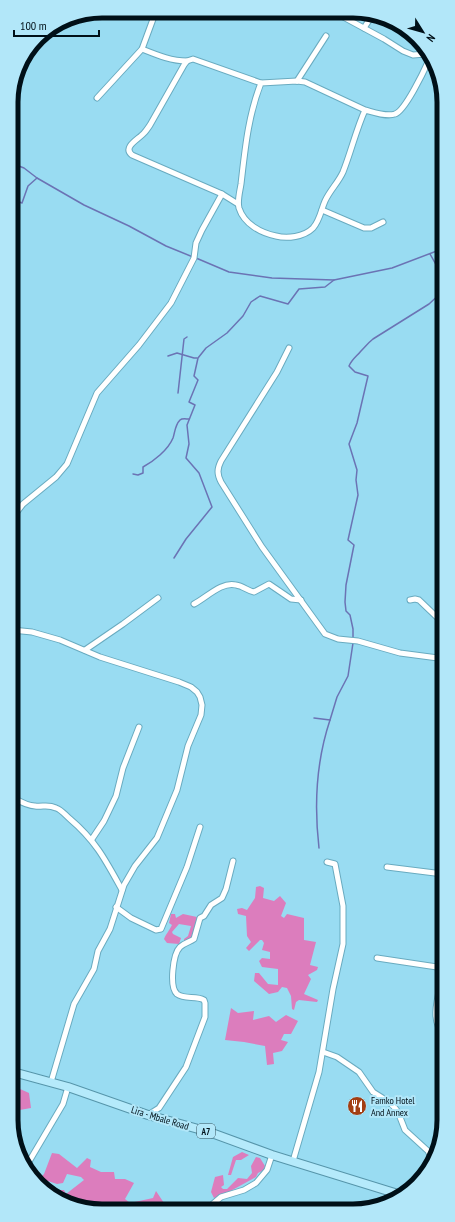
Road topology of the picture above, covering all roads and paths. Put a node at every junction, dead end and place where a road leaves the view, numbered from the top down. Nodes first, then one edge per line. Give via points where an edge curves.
1 (153, 18) edge
2 (345, 18) edge
3 (369, 20) edge
4 (364, 28) junction
5 (326, 36) dead end
6 (142, 49) junction
7 (423, 55) edge
8 (187, 62) junction
9 (427, 63) edge
10 (297, 81) junction
11 (261, 83) junction
12 (97, 98) dead end
13 (364, 110) junction
14 (222, 194) junction
15 (238, 204) junction
16 (322, 210) junction
17 (383, 222) dead end
18 (289, 348) dead end
19 (18, 510) edge
20 (158, 598) dead end
21 (301, 600) junction
22 (410, 600) dead end
23 (194, 604) dead end
24 (437, 617) edge
25 (18, 631) edge
26 (85, 650) junction
27 (437, 658) edge
28 (138, 728) dead end
29 (18, 801) edge
30 (200, 827) dead end
31 (92, 839) junction
32 (233, 861) dead end
33 (327, 862) dead end
34 (387, 867) dead end
35 (437, 873) edge
36 (122, 890) junction
37 (116, 907) junction
38 (377, 958) dead end
39 (437, 967) edge
40 (437, 1006) edge
41 (437, 1022) edge
42 (323, 1052) junction
43 (18, 1073) edge
44 (51, 1082) junction
45 (68, 1087) junction
46 (148, 1115) junction
47 (430, 1154) edge
48 (272, 1155) junction
49 (293, 1161) junction
50 (29, 1162) edge
51 (394, 1193) edge
52 (213, 1204) edge

1 - 6 street
2 - 4 street
3 - 4 street
4 - 7 street via 408,54
5 - 10 street
6 - 8 street via 176,61
6 - 12 street
8 - 11 street via 193,59
8 - 14 street via 154,119 131,145 129,152
9 - 13 street via 405,105 397,114 387,115
10 - 11 street
10 - 13 street via 310,84
11 - 15 street via 250,118
13 - 16 street via 340,180 329,193
14 - 15 street
14 - 19 street via 202,230 196,243 194,258 171,303 144,339 97,393 67,464
15 - 16 street via 243,217 251,225 265,233 281,237 299,235 311,230
16 - 17 street via 364,228 371,228
18 - 21 street via 277,372 221,461 218,474 262,547
20 - 26 street
21 - 23 street via 291,599 269,584 254,592 233,584 222,587
21 - 27 street via 322,632 333,638 358,641 400,653
22 - 24 street via 419,600
25 - 26 street via 44,635
26 - 36 street via 188,686 199,694 202,705 171,806 157,838 135,866
28 - 31 street via 116,796
29 - 31 street via 37,807 55,807
30 - 37 street via 187,867 161,929 156,930 131,918
31 - 36 street
32 - 46 street via 222,898 211,905 205,916 200,918 194,939 180,947 174,962 175,991 182,996 204,1000 205,1017 185,1070 158,1108
33 - 42 street via 334,863 337,867 343,906 343,937
34 - 35 street
36 - 37 street
37 - 44 street via 91,976 74,1004
38 - 39 street
40 - 41 street
42 - 47 street via 359,1072 373,1092 395,1108 405,1130
42 - 49 street
43 - 44 main road, Lira - Mbale Road / A7
44 - 45 main road, Lira - Mbale Road / A7
45 - 46 main road, Lira - Mbale Road / A7
45 - 50 street via 63,1104
46 - 48 main road, Lira - Mbale Road / A7 via 209,1132
48 - 49 main road, Lira - Mbale Road / A7
48 - 52 street via 266,1170 256,1183 221,1198
49 - 51 main road, Lira - Mbale Road / A7

